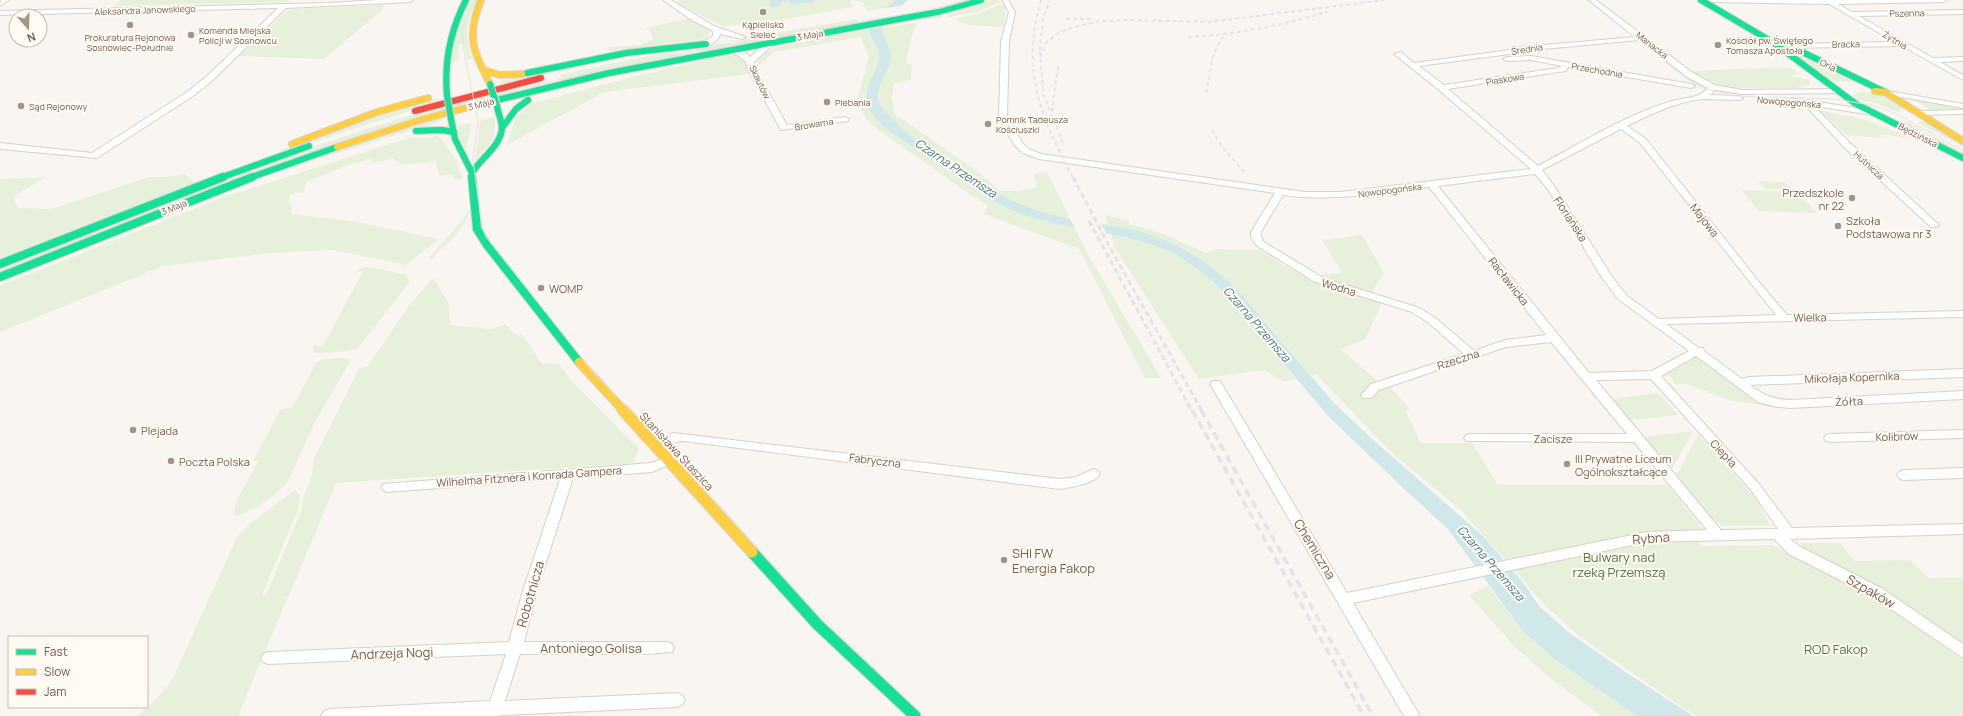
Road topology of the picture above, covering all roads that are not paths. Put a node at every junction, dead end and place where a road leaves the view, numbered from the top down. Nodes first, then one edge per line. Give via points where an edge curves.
1 (6, 0) edge
2 (410, 0) edge
3 (466, 0) edge
4 (481, 0) edge
5 (666, 0) edge
6 (948, 0) edge
7 (981, 0) edge
8 (1592, 0) edge
9 (1701, 0) edge
10 (1710, 0) edge
11 (1944, 0) edge
12 (1003, 1) edge
13 (1829, 1) edge
14 (0, 4) edge
15 (284, 6) junction
16 (1963, 12) edge
17 (0, 13) edge
18 (1851, 14) junction
19 (867, 15) dead end
20 (717, 30) junction
21 (745, 37) joint
22 (1643, 38) junction
23 (772, 42) junction
24 (706, 44) junction
25 (1902, 44) junction
26 (694, 46) junction
27 (1790, 46) junction
28 (727, 50) junction
29 (702, 54) junction
30 (1398, 54) dead end
31 (1963, 59) edge
32 (1930, 60) junction
33 (750, 61) junction
34 (1484, 62) dead end
35 (1412, 65) junction
36 (1566, 65) junction
37 (483, 70) junction
38 (522, 74) junction
39 (447, 77) junction
40 (1963, 78) edge
41 (490, 83) junction
42 (1691, 86) dead end
43 (1713, 87) junction
44 (1442, 88) junction
45 (1838, 91) junction
46 (1885, 92) junction
47 (447, 94) junction
48 (1700, 98) junction
49 (528, 100) junction
50 (411, 102) junction
51 (1807, 102) junction
52 (1963, 106) edge
53 (497, 107) junction
54 (1963, 112) edge
55 (1873, 113) junction
56 (1920, 113) junction
57 (403, 115) dead end
58 (845, 119) dead end
59 (451, 120) junction
60 (1621, 126) junction
61 (363, 127) dead end
62 (502, 128) junction
63 (784, 128) joint
64 (416, 131) junction
65 (454, 132) junction
66 (1963, 141) edge
67 (0, 146) edge
68 (1963, 158) edge
69 (1536, 171) junction
70 (472, 173) junction
71 (1432, 185) junction
72 (188, 190) junction
73 (1280, 192) junction
74 (211, 193) junction
75 (1934, 225) dead end
76 (0, 264) edge
77 (0, 277) edge
78 (1963, 314) edge
79 (1784, 318) junction
80 (1658, 323) junction
81 (1554, 338) junction
82 (1699, 351) junction
83 (1472, 355) junction
84 (1963, 373) edge
85 (1654, 375) junction
86 (1586, 377) junction
87 (1741, 383) junction
88 (1216, 384) dead end
89 (1367, 395) dead end
90 (1963, 395) edge
91 (1963, 434) edge
92 (1470, 438) dead end
93 (1636, 438) junction
94 (1830, 438) dead end
95 (655, 444) junction
96 (670, 460) junction
97 (568, 473) junction
98 (1963, 473) edge
99 (1094, 474) dead end
100 (1903, 475) dead end
101 (387, 487) dead end
102 (1963, 529) edge
103 (1783, 534) junction
104 (1718, 535) junction
105 (1344, 599) junction
106 (515, 648) junction
107 (667, 648) dead end
108 (1963, 652) edge
109 (268, 658) dead end
110 (677, 700) dead end
111 (494, 712) edge
112 (329, 716) edge
113 (915, 716) edge
114 (1412, 716) edge

1 - 14 street
2 - 15 street, Aleksandra Janowskiego
3 - 39 main road via 454,21 450,36
4 - 37 main road via 474,15 471,35 474,50
5 - 20 street
6 - 19 main road
7 - 23 main road, 3 Maja via 955,8
8 - 22 street, Mariacka
9 - 45 main road, Orla via 1774,43
10 - 13 street
10 - 27 main road, Orla
11 - 13 street
12 - 73 street, Nowopogońska via 1012,12 1005,42 1003,116 1013,138 1026,151 1039,156
13 - 18 street, Żytnia
15 - 17 street, Aleksandra Janowskiego
15 - 67 street via 190,94 94,156
16 - 18 street, Pszenna
18 - 25 street, Żytnia
20 - 21 street
20 - 24 street via 716,37
21 - 24 main road, 3 Maja
22 - 35 street, Średnia via 1520,49
22 - 43 street, Mariacka via 1690,75
23 - 28 main road, 3 Maja
23 - 33 street, Skautów
24 - 26 main road, 3 Maja
24 - 38 main road via 620,54
25 - 27 street, Bracka
25 - 32 street, Żytnia
26 - 29 main road via 692,52
26 - 57 main road, 3 Maja via 542,77
27 - 46 main road, Orla
28 - 29 main road, 3 Maja
28 - 33 street via 742,54
29 - 49 main road, 3 Maja
29 - 74 main road, 3 Maja via 558,84 434,116
30 - 35 street, Floriańska
31 - 32 street
32 - 40 street, Żytnia
33 - 63 street, Skautów via 751,68
34 - 36 street, Przechodnia via 1526,57
35 - 44 street, Floriańska
36 - 42 street, Przechodnia
36 - 44 street, Piaskowa via 1558,70
37 - 38 main road via 500,75
37 - 41 main road
38 - 41 main road, 3 Maja
39 - 47 main road
39 - 50 main road via 436,89
41 - 47 main road, 3 Maja
41 - 53 main road, bridge
43 - 45 street, Nowopogońska via 1742,92
43 - 48 street
44 - 69 street, Floriańska
45 - 46 main road
45 - 55 main road, Orla
46 - 52 street
46 - 56 main road, Orla
47 - 50 main road, 3 Maja
47 - 59 main road, bridge
48 - 51 street, Nowopogońska
48 - 60 street, Nowopogońska via 1664,106
49 - 53 main road, 3 Maja
49 - 62 main road via 516,109
50 - 72 main road via 310,136
51 - 55 street, Nowopogońska
51 - 75 street, Hutnicza via 1848,146
53 - 59 main road, 3 Maja
53 - 62 main road
54 - 56 street
55 - 56 main road
55 - 68 main road, Będzińska
56 - 66 main road, Będzińska
58 - 63 street, Browarna
59 - 64 main road, 3 Maja
59 - 65 main road, Stanisława Staszica
60 - 69 street, Nowopogońska
60 - 79 street, Majowa via 1643,141
61 - 72 main road, 3 Maja
62 - 70 main road via 498,140 474,167
64 - 65 main road
64 - 74 main road
65 - 70 main road, Stanisława Staszica
69 - 71 street, Nowopogońska via 1522,175
69 - 80 street, Floriańska via 1551,187 1612,286 1622,297
70 - 95 main road, Stanisława Staszica via 477,229 487,245 590,376
71 - 73 street, Nowopogońska via 1340,195 1313,196
71 - 81 street, Racławicka
72 - 76 main road, 3 Maja
73 - 83 street, Wodna via 1256,232 1260,244 1305,274 1319,280 1416,310
74 - 77 main road, 3 Maja
78 - 79 street, Wielka
79 - 80 street, Wielka
80 - 82 street, Floriańska
81 - 83 street, Rzeczna via 1505,344
81 - 86 street, Racławicka
82 - 85 street
82 - 87 street, Floriańska
83 - 89 street, Rzeczna via 1375,387
84 - 87 street, Mikołaja Kopernika
85 - 86 street
85 - 103 street, Ciepła via 1755,487
86 - 93 street, Racławicka
87 - 90 street, Żółta via 1762,399 1777,403
88 - 105 street, Chemiczna
91 - 94 street, Kolibrów
92 - 93 street, Zacisze
93 - 104 street, Racławicka
95 - 96 main road, Stanisława Staszica
95 - 99 street, Fabryczna via 674,437 691,438 1060,484 1078,481
96 - 97 street, Wilhelma Fitznera i Konrada Gampera via 652,467
96 - 113 main road, Stanisława Staszica via 817,624
97 - 101 street, Wilhelma Fitznera i Konrada Gampera
97 - 106 street, Robotnicza via 529,594
98 - 100 street
102 - 103 street, Rybna
103 - 104 street, Rybna
103 - 108 street, Szpaków via 1794,550 1878,593
104 - 105 street, Rybna via 1647,537
105 - 114 street, Chemiczna
106 - 107 street, Antoniego Golisa
106 - 109 street, Andrzeja Nogi
106 - 111 street, Robotnicza
110 - 111 street via 585,703
111 - 112 street

